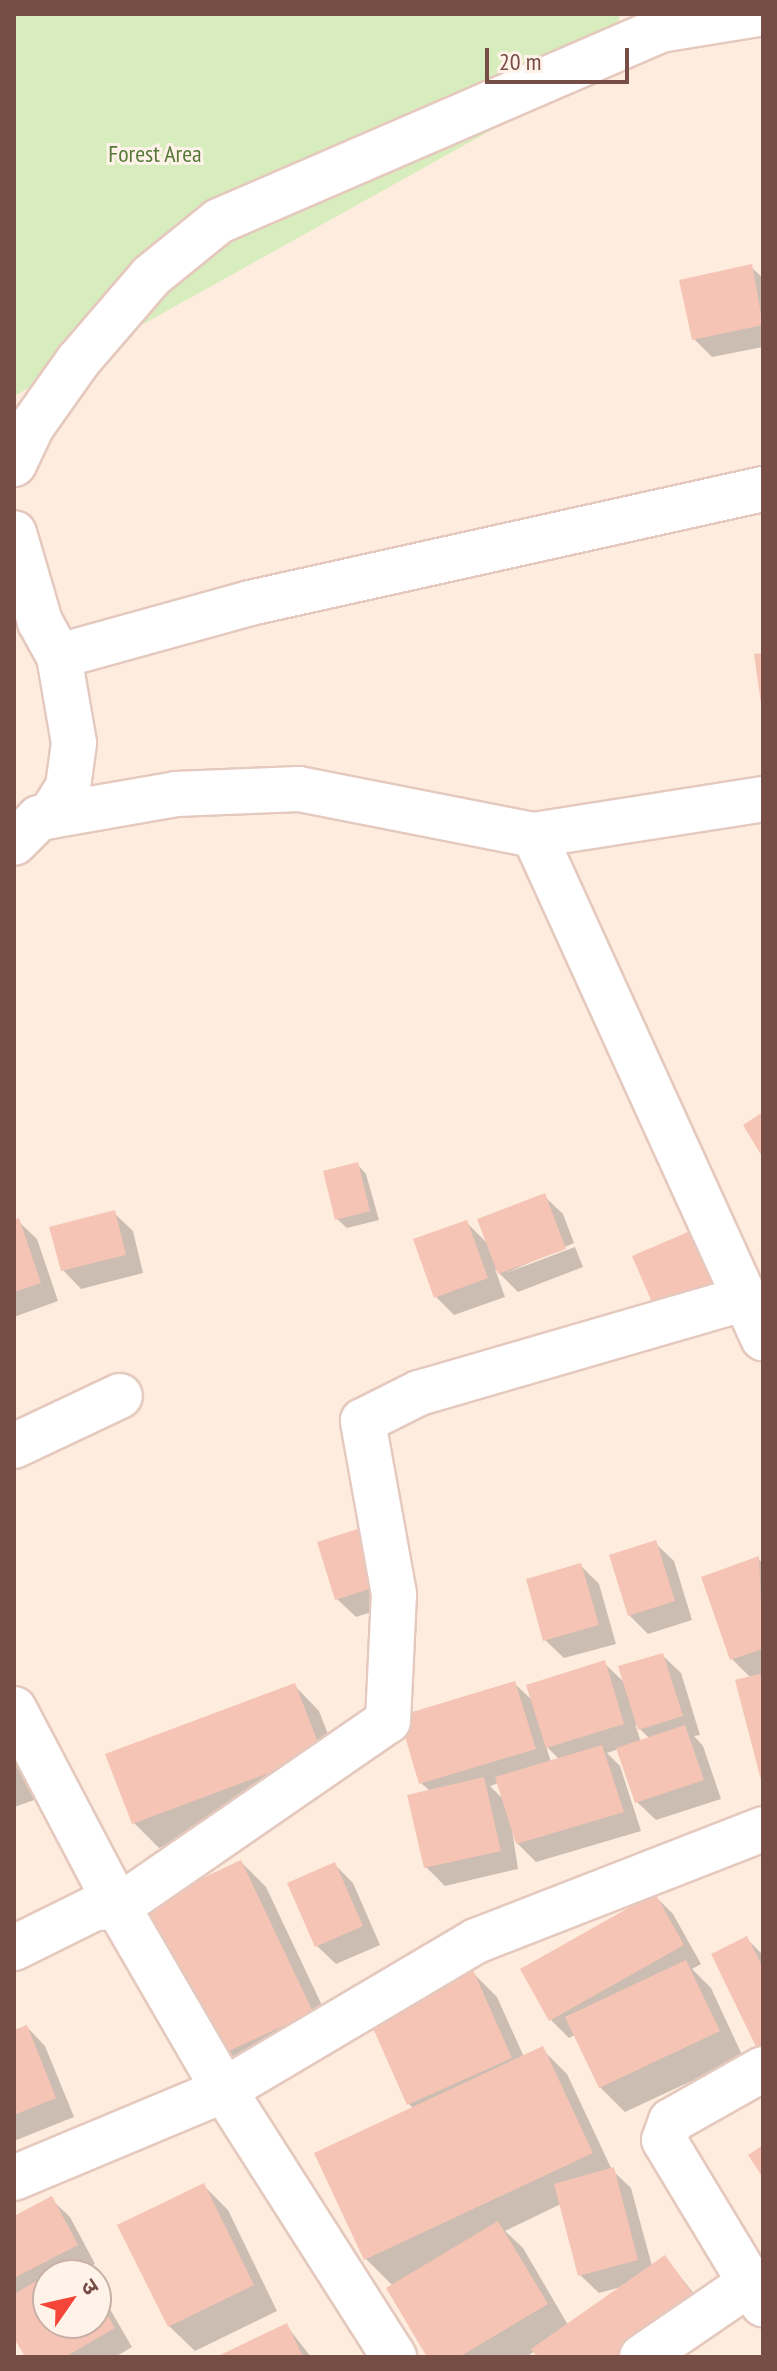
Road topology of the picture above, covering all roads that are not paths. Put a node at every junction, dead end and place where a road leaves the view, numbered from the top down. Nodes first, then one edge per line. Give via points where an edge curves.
1 (758, 14) edge
2 (665, 22) edge
3 (14, 464) edge
4 (763, 489) edge
5 (14, 533) edge
6 (59, 656) junction
7 (763, 799) edge
8 (27, 830) edge
9 (534, 835) junction
10 (742, 1299) junction
11 (763, 1338) edge
12 (120, 1396) dead end
13 (14, 1446) edge
14 (14, 1709) edge
15 (763, 1829) edge
16 (118, 1907) junction
17 (14, 1948) edge
18 (763, 2069) edge
19 (224, 2090) junction
20 (14, 2178) edge
21 (756, 2293) edge
22 (394, 2357) edge
23 (642, 2357) edge

1 - 2 street
2 - 3 street via 219,221 151,276 78,361 32,426
4 - 6 street via 250,603
5 - 6 street via 40,622
6 - 8 street via 74,743 68,787 50,816
7 - 9 street
8 - 9 street via 176,794 299,789
9 - 10 street
10 - 11 street
10 - 16 street via 419,1393 363,1421 394,1594 388,1721
12 - 13 street
14 - 16 street
15 - 19 street via 476,1941
16 - 17 street via 95,1908
16 - 19 street
18 - 21 street via 671,2121 664,2140
19 - 20 street
19 - 22 street
21 - 23 street

